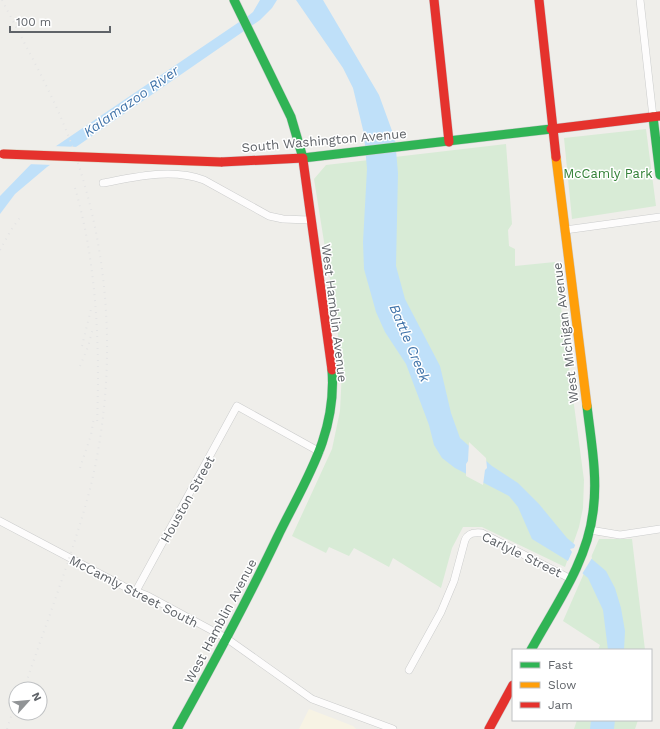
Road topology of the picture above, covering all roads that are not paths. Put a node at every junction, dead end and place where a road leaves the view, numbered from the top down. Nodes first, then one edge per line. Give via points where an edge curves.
1 (234, 0) edge
2 (434, 0) edge
3 (539, 0) edge
4 (640, 0) edge
5 (657, 116) edge
6 (553, 129) junction
7 (449, 142) junction
8 (2, 154) edge
9 (303, 158) junction
10 (660, 175) edge
11 (103, 183) dead end
12 (660, 217) edge
13 (309, 220) junction
14 (565, 230) junction
15 (320, 452) junction
16 (0, 521) edge
17 (660, 529) edge
18 (589, 534) junction
19 (572, 575) junction
20 (136, 591) junction
21 (226, 638) junction
22 (532, 649) edge
23 (409, 670) dead end
24 (512, 687) edge
25 (378, 726) edge
26 (177, 729) edge
27 (393, 729) edge
28 (489, 729) edge

1 - 9 main road, West Hamblin Avenue via 291,117
2 - 7 main road
3 - 6 main road, West Michigan Avenue
4 - 5 street
5 - 6 main road, South Washington Avenue
5 - 10 main road
6 - 7 main road, South Washington Avenue
6 - 14 main road, West Michigan Avenue
7 - 9 main road, South Washington Avenue
8 - 9 main road, South Washington Avenue, bridge via 221,162
9 - 13 main road, West Hamblin Avenue
11 - 13 street via 156,174 195,176 269,216
12 - 14 street
13 - 15 main road, West Hamblin Avenue via 332,375 332,404
14 - 18 main road, West Michigan Avenue via 594,467 595,498
15 - 20 street, Houston Street via 237,406
15 - 21 main road, West Hamblin Avenue
16 - 20 street, McCamly Street South via 125,588
17 - 18 street via 620,534
18 - 19 main road, West Michigan Avenue
19 - 22 main road, West Michigan Avenue
19 - 23 street, Carlyle Street via 482,533 468,535 454,581
20 - 21 street, McCamly Street South
21 - 25 street, McCamly Street South via 310,698
21 - 26 main road, West Hamblin Avenue
24 - 28 main road
25 - 27 street, McCamly Street South

